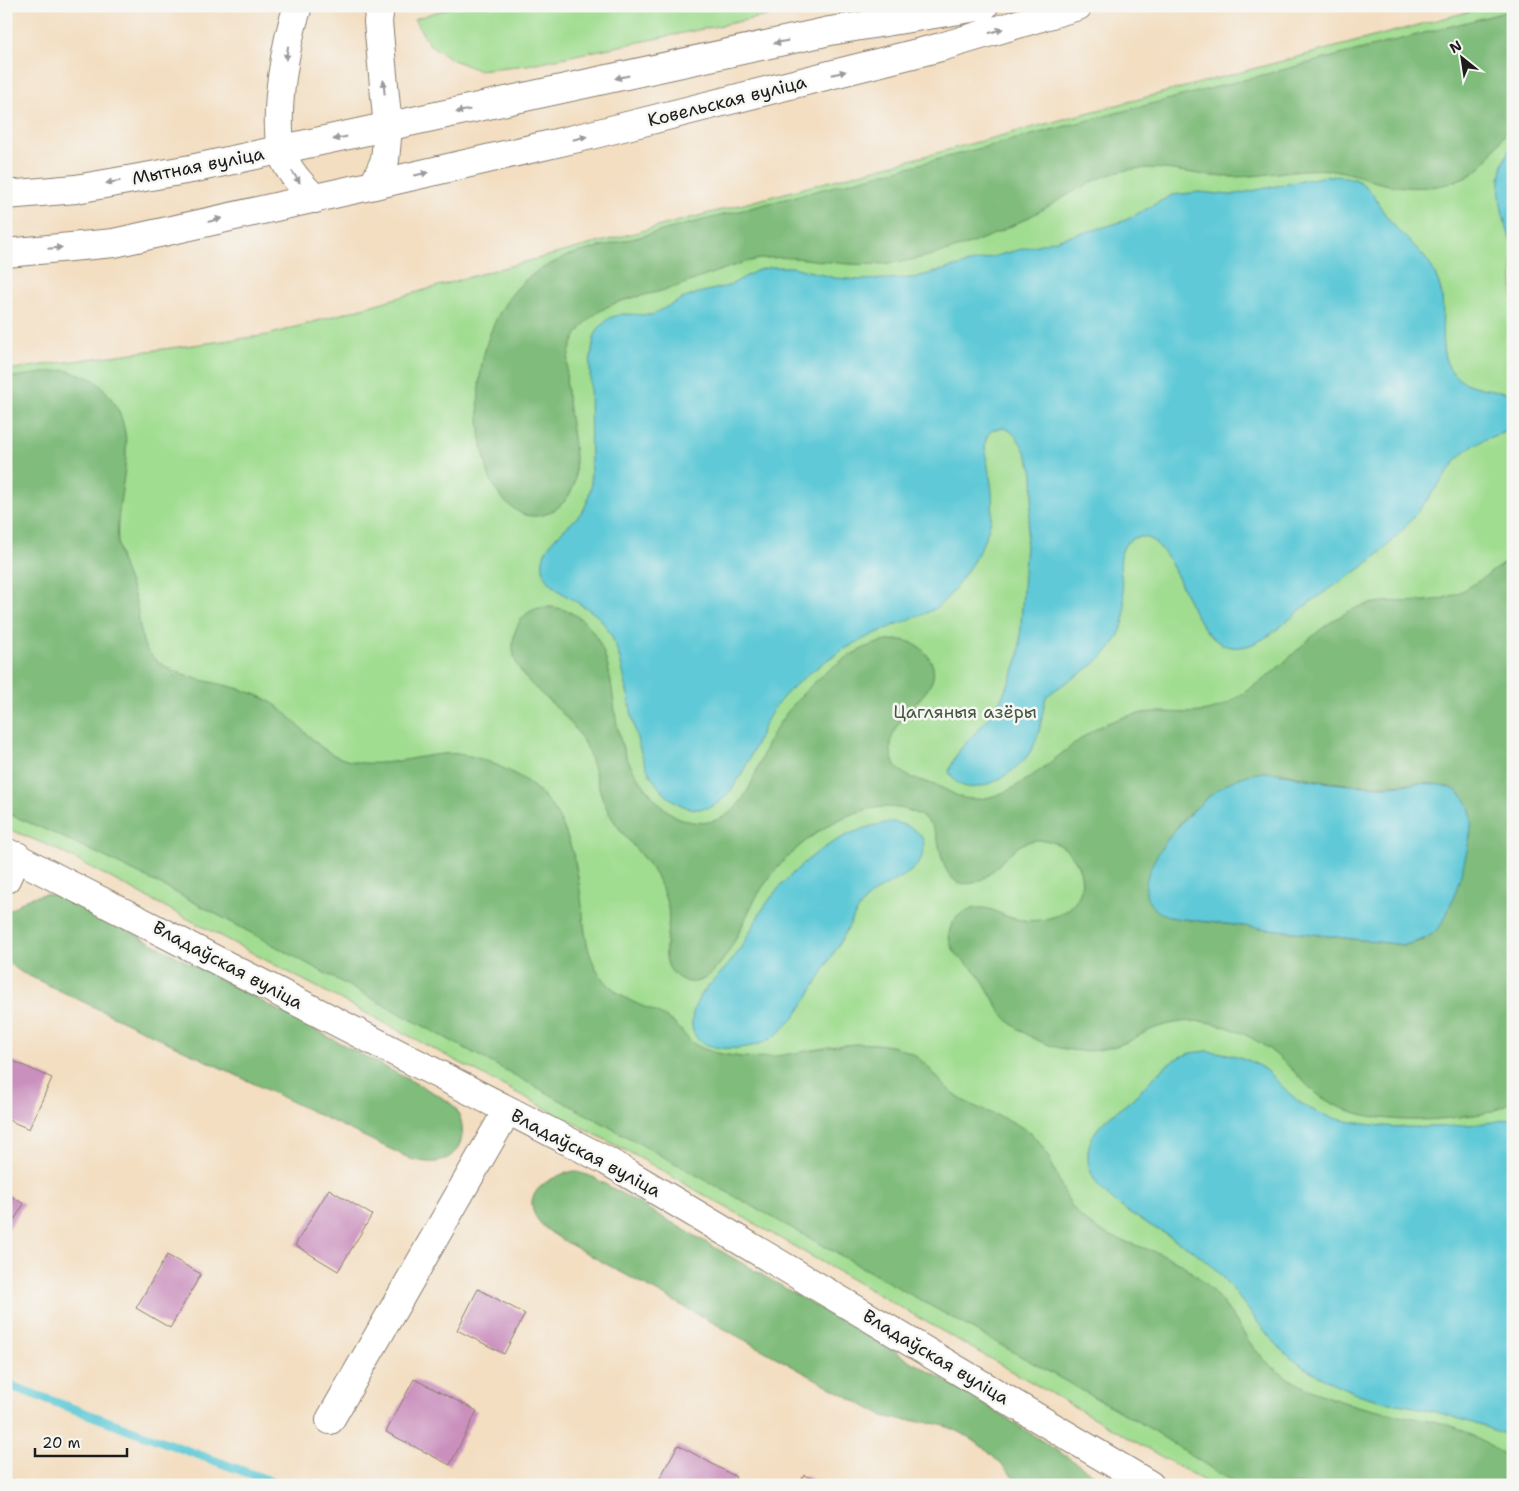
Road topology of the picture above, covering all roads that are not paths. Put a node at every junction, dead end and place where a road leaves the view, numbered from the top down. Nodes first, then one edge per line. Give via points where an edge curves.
1 (298, 6) edge
2 (380, 6) edge
3 (984, 6) edge
4 (1078, 6) edge
5 (388, 128) junction
6 (281, 150) junction
7 (374, 186) junction
8 (6, 195) edge
9 (316, 199) junction
10 (6, 252) edge
11 (10, 862) edge
12 (507, 1111) junction
13 (330, 1420) dead end
14 (1150, 1485) edge

1 -> 6 main road via 290,30 280,97
5 -> 2 main road via 378,22
3 -> 5 main road, Мытная вуліца via 830,31
7 -> 4 main road, Ковельская вуліца via 941,47
5 -> 6 main road, Мытная вуліца
5 - 7 main road via 385,160
6 -> 8 main road, Мытная вуліца via 76,189
6 -> 9 main road via 295,178
7 - 9 main road
10 -> 9 main road via 114,243
11 - 12 main road, Владаўская вуліца
12 - 13 main road
12 - 14 main road, Владаўская вуліца via 607,1161 696,1212

